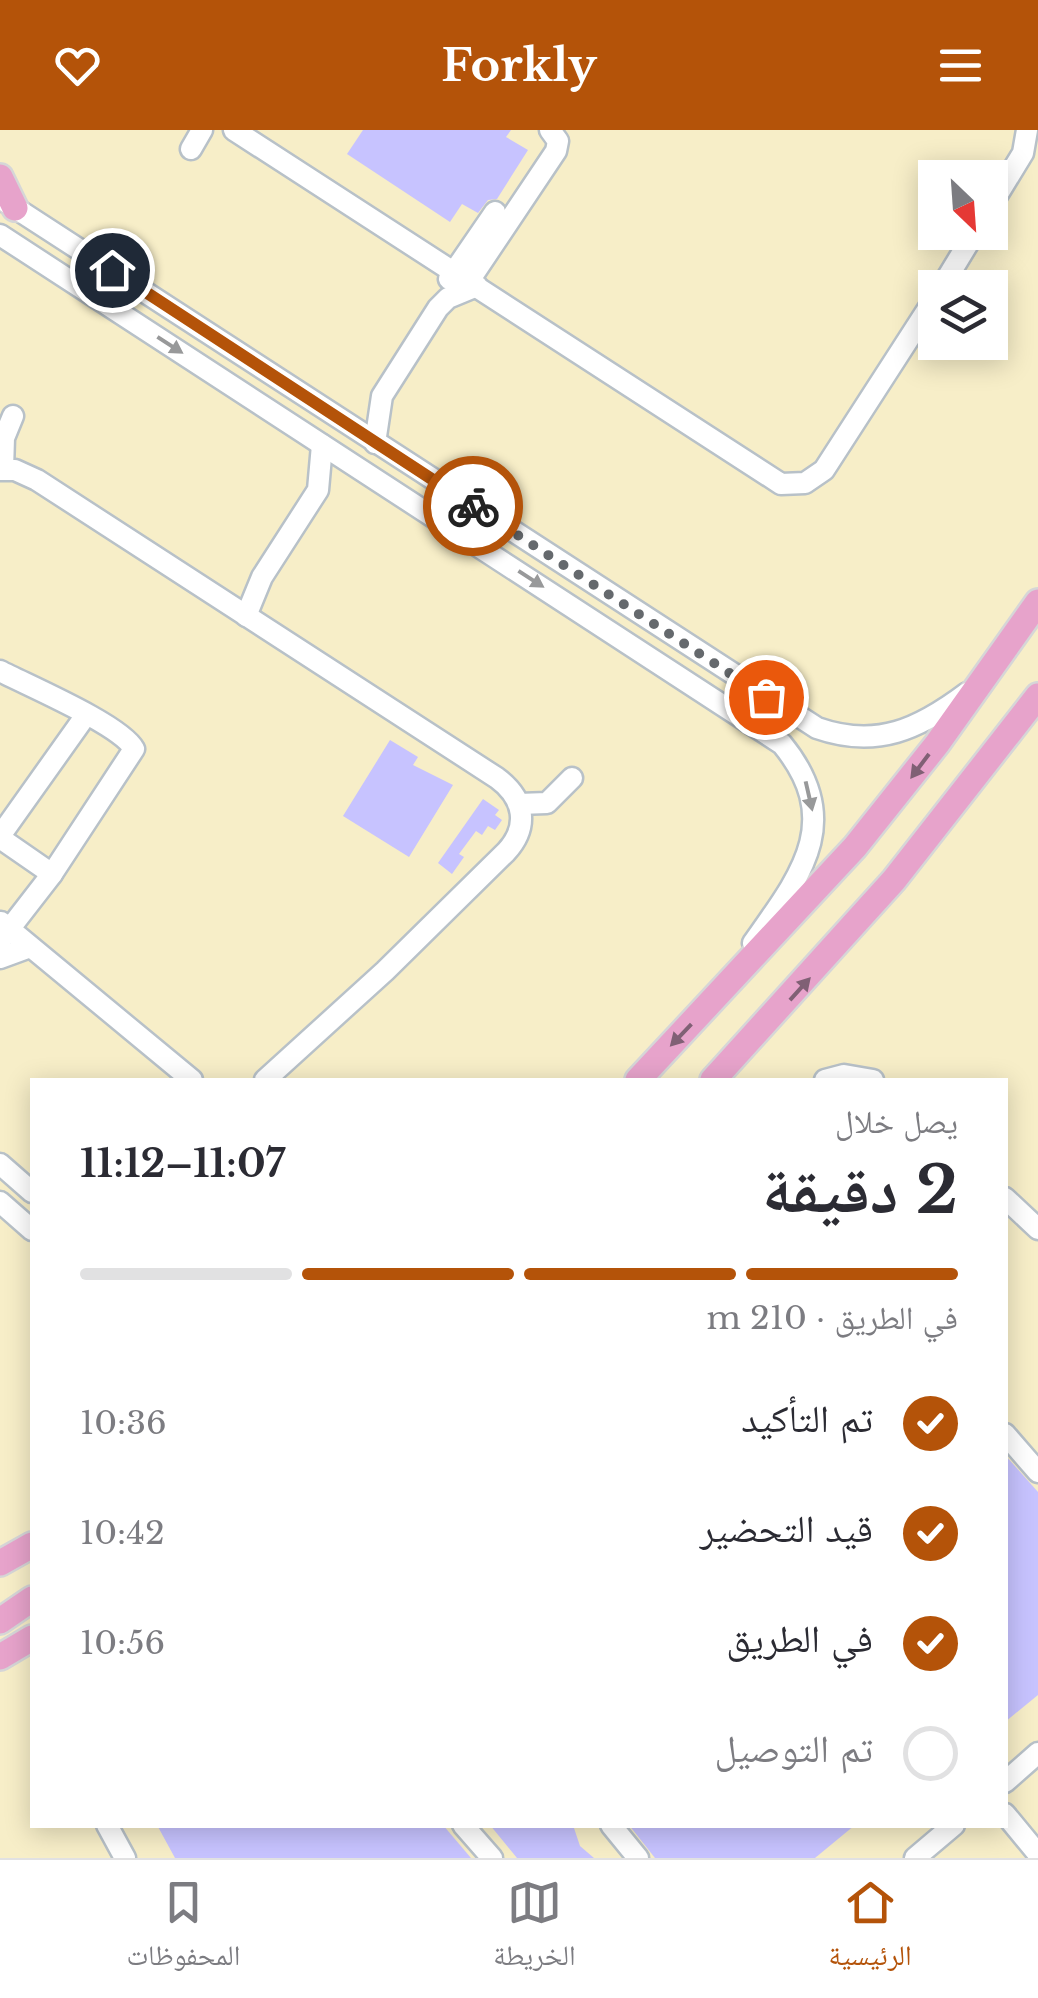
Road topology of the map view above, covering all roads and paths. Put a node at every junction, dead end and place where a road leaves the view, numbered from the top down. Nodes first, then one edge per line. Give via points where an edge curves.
1 (202, 130) edge
2 (234, 130) edge
3 (246, 130) edge
4 (550, 130) edge
5 (1023, 130) edge
6 (262, 146) junction
7 (191, 148) dead end
8 (0, 177) edge
9 (1008, 178) edge
10 (7, 203) edge
11 (495, 212) dead end
12 (0, 235) edge
13 (467, 280) junction
14 (918, 324) edge
15 (382, 396) junction
16 (13, 416) dead end
17 (337, 417) junction
18 (376, 442) junction
19 (322, 445) junction
20 (358, 467) junction
21 (2, 469) edge
22 (318, 490) junction
23 (262, 577) junction
24 (223, 600) junction
25 (1038, 602) edge
26 (246, 616) junction
27 (0, 672) edge
28 (972, 688) junction
29 (1038, 696) edge
30 (86, 715) junction
31 (572, 778) dead end
32 (520, 804) junction
33 (0, 837) edge
34 (52, 874) junction
35 (3, 930) edge
36 (30, 948) junction
37 (0, 958) edge
38 (708, 1007) junction
39 (190, 1078) edge
40 (266, 1078) edge
41 (640, 1078) edge
42 (716, 1078) edge
43 (833, 1078) edge
44 (861, 1078) edge
45 (0, 1164) edge
46 (30, 1190) edge
47 (1008, 1201) edge
48 (0, 1202) edge
49 (30, 1228) edge
50 (1038, 1229) edge
51 (1008, 1437) edge
52 (1038, 1472) edge
53 (30, 1545) edge
54 (0, 1563) edge
55 (30, 1599) edge
56 (0, 1621) edge
57 (30, 1639) edge
58 (0, 1658) edge
59 (1038, 1753) edge
60 (1008, 1779) edge
61 (1008, 1818) edge
62 (109, 1828) edge
63 (466, 1828) edge
64 (613, 1828) edge
65 (950, 1828) edge
66 (1038, 1854) edge
67 (125, 1858) edge
68 (492, 1858) edge
69 (638, 1858) edge
70 (914, 1858) edge

1 - 7 street
2 - 6 street
3 - 6 street
4 - 13 street via 556,151
5 - 9 street
6 - 13 street
8 - 10 main road
10 - 17 street
11 - 13 street
12 -> 19 street
13 - 14 street via 773,480 798,485 818,476
13 - 15 street via 438,308
15 - 17 street
15 - 18 street
16 - 21 street
17 - 18 street
18 - 28 street via 817,728 858,737 899,734
19 - 20 street
19 - 22 street
20 - 22 street
20 -> 38 street via 764,730 796,762 812,803 810,850 796,882
21 - 24 street via 26,473
22 - 23 street
23 - 24 street
23 - 26 street
24 - 26 street
25 - 28 main road
26 - 32 street via 497,778
27 - 30 street
28 -> 38 main road via 855,847
42 -> 29 main road via 894,880
30 - 33 street
30 - 34 street via 131,742 134,753
31 - 32 street via 547,803
32 - 40 street via 521,830 506,852
33 - 34 street
34 - 35 street
35 - 36 street
36 - 37 street
36 - 39 street
38 -> 41 main road
43 - 44 street
45 - 46 street
47 - 50 street
48 - 49 street
51 - 52 street
53 - 54 main road
55 - 56 main road
57 - 58 main road
59 - 60 street
61 - 66 street
62 - 67 street
63 - 68 street
64 - 69 street
65 - 70 street

